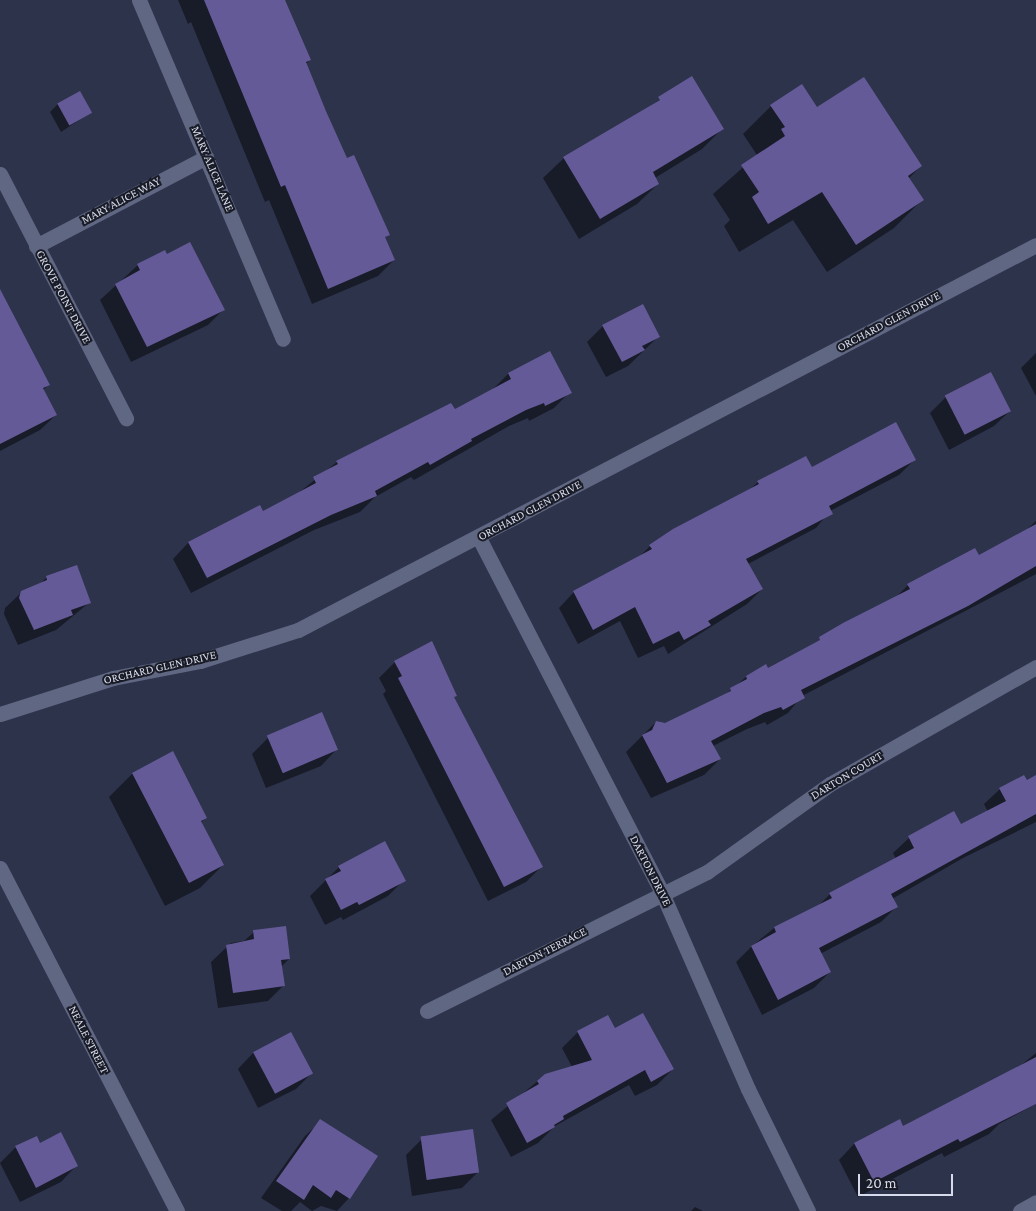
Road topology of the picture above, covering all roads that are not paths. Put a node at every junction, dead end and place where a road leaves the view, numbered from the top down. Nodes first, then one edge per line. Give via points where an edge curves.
1 (139, 0) edge
2 (206, 157) junction
3 (0, 174) edge
4 (1036, 245) edge
5 (36, 246) junction
6 (283, 339) dead end
7 (126, 418) dead end
8 (479, 538) junction
9 (1036, 667) edge
10 (0, 714) edge
11 (0, 868) edge
12 (662, 893) junction
13 (427, 1011) dead end
14 (1036, 1202) edge
15 (178, 1211) edge
16 (808, 1211) edge
17 (1020, 1211) edge

1 - 2 street, MARY ALICE LANE
2 - 5 street, MARY ALICE WAY
2 - 6 street, MARY ALICE LANE
3 - 5 street, GROVE POINT DRIVE
4 - 8 street, ORCHARD GLEN DRIVE
5 - 7 street, GROVE POINT DRIVE
8 - 10 street, ORCHARD GLEN DRIVE via 298,630 200,661 113,678
8 - 12 street, DARTON DRIVE
9 - 12 street, DARTON COURT via 830,784 707,872
11 - 15 street, NEALE STREET
12 - 13 street, DARTON TERRACE
12 - 16 street, DARTON DRIVE via 748,1089
14 - 17 street

